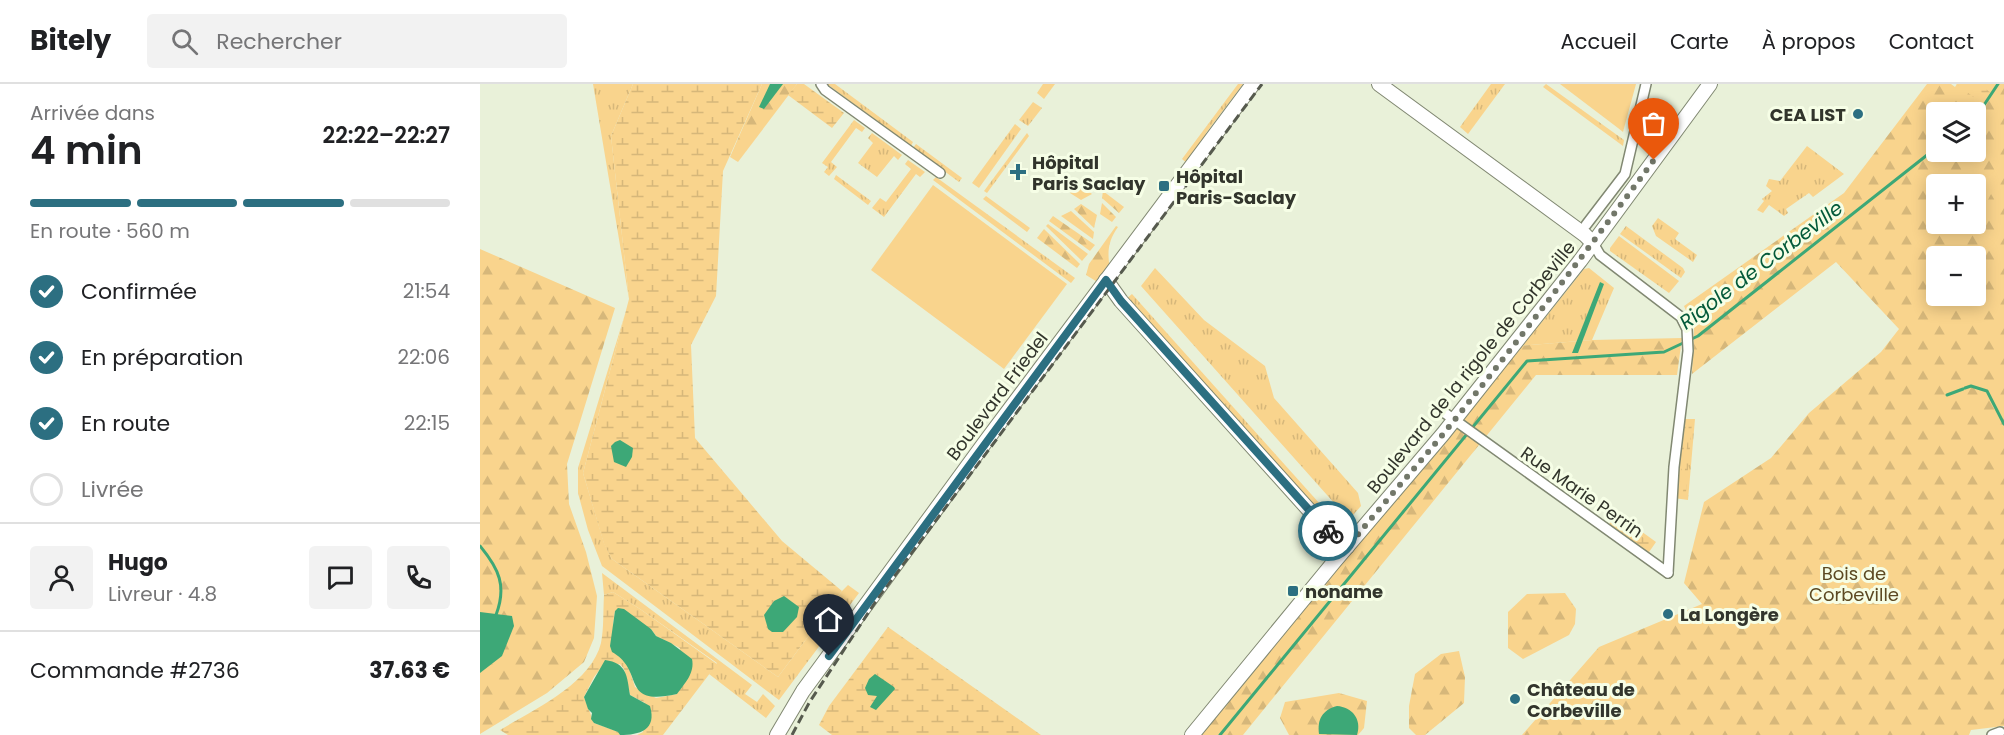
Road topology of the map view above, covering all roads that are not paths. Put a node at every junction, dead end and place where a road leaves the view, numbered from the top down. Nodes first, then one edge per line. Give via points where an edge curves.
1 (821, 84) edge
2 (1253, 84) edge
3 (1379, 84) edge
4 (1646, 84) edge
5 (1710, 84) edge
6 (940, 173) dead end
7 (1587, 225) dead end
8 (1593, 243) junction
9 (1106, 280) junction
10 (1442, 411) dead end
11 (1459, 424) junction
12 (1347, 548) junction
13 (777, 735) edge
14 (1192, 735) edge

1 - 6 street
2 - 9 street, Boulevard Friedel
3 - 8 street
4 - 7 street via 1625,174
5 - 8 street, Boulevard de la rigole de Corbeville
8 - 11 street, Boulevard de la rigole de Corbeville
8 - 11 street, Rue Marie Perrin via 1600,255 1681,316 1687,329 1668,573
9 - 12 street
9 - 13 street, Boulevard Friedel via 803,691
10 - 11 street, Rue Marie Perrin
11 - 12 street, Boulevard de la rigole de Corbeville
12 - 14 street, Boulevard de la rigole de Corbeville

